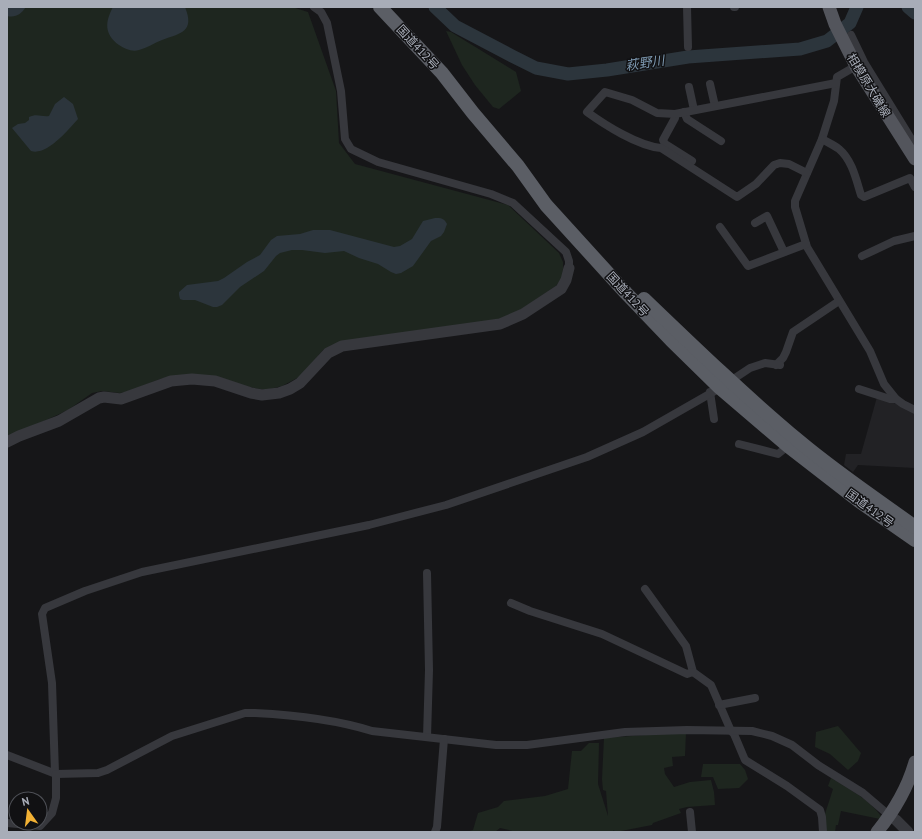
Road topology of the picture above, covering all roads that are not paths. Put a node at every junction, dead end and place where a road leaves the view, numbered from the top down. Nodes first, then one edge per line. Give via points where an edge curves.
1 (314, 7) edge
2 (380, 7) edge
3 (392, 7) edge
4 (687, 7) edge
5 (829, 7) edge
6 (847, 40) junction
7 (688, 47) dead end
8 (856, 66) junction
9 (836, 83) junction
10 (710, 84) dead end
11 (689, 87) dead end
12 (715, 106) junction
13 (694, 110) junction
14 (684, 112) junction
15 (675, 114) junction
16 (822, 139) junction
17 (720, 141) dead end
18 (915, 145) edge
19 (915, 159) edge
20 (692, 161) dead end
21 (807, 173) junction
22 (915, 187) edge
23 (755, 223) dead end
24 (720, 227) dead end
25 (915, 236) edge
26 (806, 244) junction
27 (784, 252) junction
28 (862, 256) dead end
29 (569, 268) joint
30 (838, 301) junction
31 (720, 387) junction
32 (859, 388) dead end
33 (896, 399) junction
34 (915, 410) edge
35 (714, 419) dead end
36 (7, 442) edge
37 (739, 444) dead end
38 (788, 446) junction
39 (915, 527) edge
40 (915, 540) edge
41 (427, 573) dead end
42 (645, 589) dead end
43 (512, 603) dead end
44 (693, 672) junction
45 (756, 698) dead end
46 (719, 705) junction
47 (731, 730) junction
48 (427, 737) junction
49 (444, 739) junction
50 (7, 756) edge
51 (915, 762) edge
52 (55, 773) junction
53 (690, 812) dead end
54 (890, 816) junction
55 (7, 823) edge
56 (435, 832) edge
57 (692, 832) edge
58 (822, 832) edge
59 (877, 832) edge
60 (908, 832) edge

1 - 29 street via 321,12 327,23 341,91 345,139 351,149 378,162 513,202 566,252
2 - 31 highway, 国道412号 via 442,73 518,166 546,205 626,293
3 - 31 highway, 国道412号 via 448,67 554,200 628,282 680,334
4 - 7 street
5 - 6 main road, 相模原大磯線 via 835,24
6 - 8 main road, 相模原大磯線
6 - 18 street via 864,62
8 - 9 street via 837,77
8 - 19 main road, 相模原大磯線
9 - 12 street
9 - 16 street via 834,101
10 - 12 street
11 - 13 street
12 - 13 street
13 - 14 street
14 - 15 street
14 - 17 street via 687,119
15 - 20 street via 663,140 665,144 680,151
15 - 21 street via 657,113 632,100 605,92 587,112 624,135 661,148 736,199 756,184 774,165 789,164
16 - 21 street
16 - 22 street via 846,156 861,195 910,178
21 - 26 street via 795,201
23 - 27 street via 767,216
24 - 27 street via 748,266
25 - 28 street via 894,241
26 - 27 street
26 - 30 street
29 - 36 street via 564,285 560,289 523,314 500,324 342,346 325,356 300,383 275,393 262,395 226,384 192,379 171,381 122,399 99,398 59,421
30 - 31 street via 793,332 778,365 764,363 750,368
30 - 33 street via 870,351 884,384
31 - 35 street
31 - 38 highway, 国道412号
31 - 39 highway, 国道412号 via 802,443
31 - 52 street via 643,432 587,457 446,505 369,525 142,572 44,608 42,614 52,683
32 - 33 street
33 - 34 street
37 - 38 street via 778,454
38 - 40 highway, 国道412号
41 - 48 street
42 - 44 street via 686,646
43 - 44 street via 530,612 602,634 687,674
44 - 46 street via 711,685
45 - 46 street
46 - 47 street
47 - 49 street via 625,732 527,745 496,745
47 - 54 street via 752,730 792,745 818,765 863,793
47 - 58 street via 745,760 788,786 820,810
48 - 49 street
48 - 52 street via 372,731 355,725 280,714 245,713 172,736 98,773
49 - 56 street
50 - 52 street
51 - 54 main road
52 - 55 street via 56,798 52,814 40,826
53 - 57 street
54 - 59 main road
54 - 60 street

